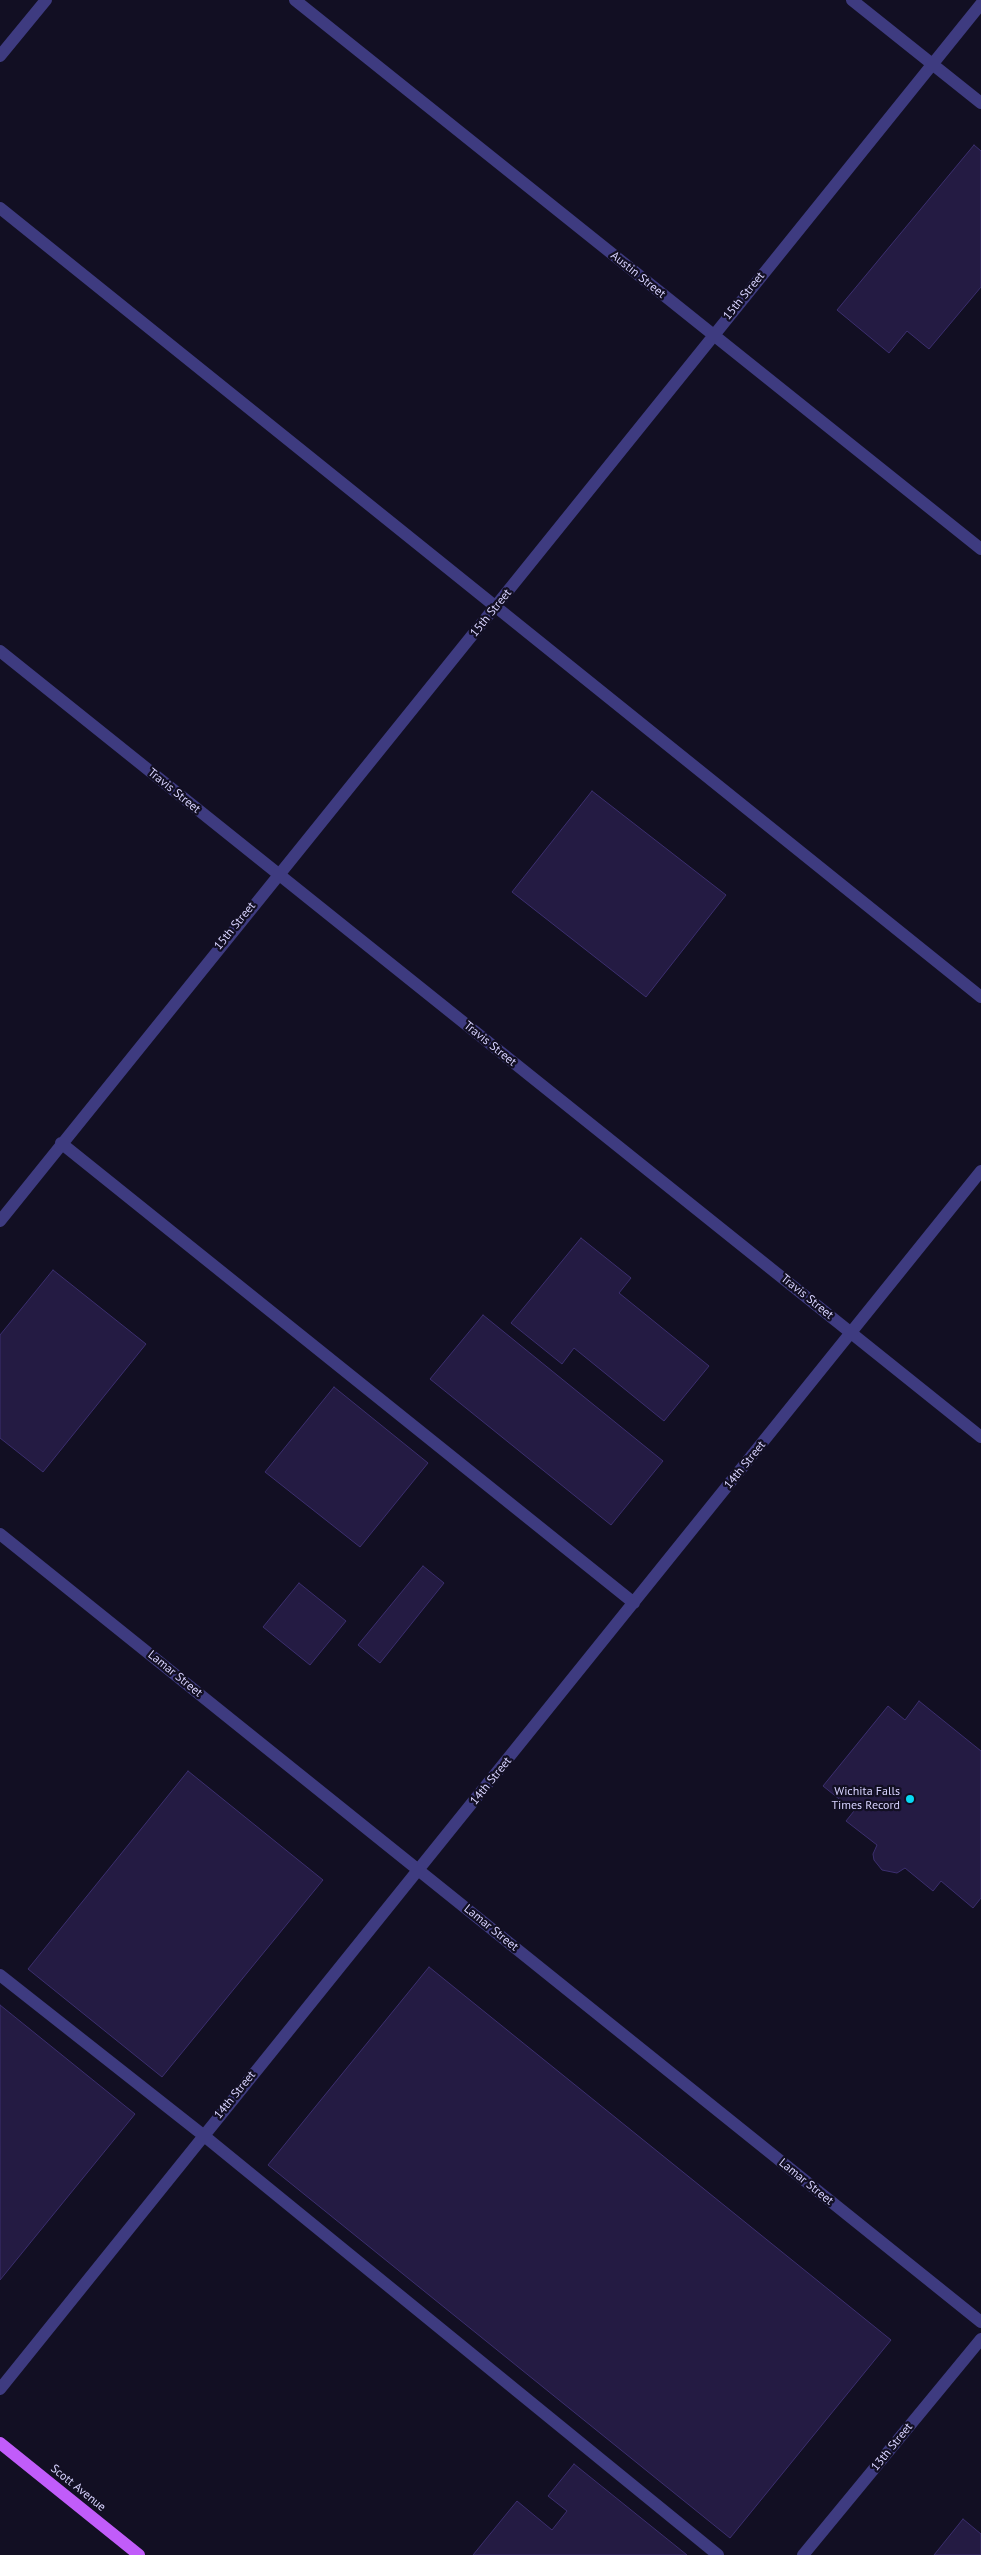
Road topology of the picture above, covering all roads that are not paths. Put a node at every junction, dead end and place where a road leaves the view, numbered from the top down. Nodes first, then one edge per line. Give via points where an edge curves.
1 (46, 0) edge
2 (295, 0) edge
3 (852, 0) edge
4 (981, 4) edge
5 (0, 56) edge
6 (932, 64) junction
7 (981, 103) edge
8 (0, 208) edge
9 (713, 335) junction
10 (981, 549) edge
11 (496, 607) junction
12 (0, 651) edge
13 (277, 874) junction
14 (981, 997) edge
15 (61, 1143) junction
16 (981, 1171) edge
17 (0, 1221) edge
18 (852, 1332) junction
19 (981, 1437) edge
20 (0, 1534) edge
21 (634, 1603) junction
22 (419, 1870) junction
23 (0, 1975) edge
24 (203, 2135) junction
25 (981, 2322) edge
26 (981, 2339) edge
27 (0, 2389) edge
28 (0, 2443) edge
29 (139, 2555) edge
30 (718, 2555) edge
31 (803, 2555) edge

1 - 5 street
2 - 9 street, Austin Street
3 - 6 street
4 - 6 street, 15th Street
6 - 7 street
6 - 9 street, 15th Street
8 - 11 street
9 - 10 street, Austin Street
9 - 11 street, 15th Street
11 - 13 street, 15th Street
11 - 14 street
12 - 13 street, Travis Street
13 - 15 street, 15th Street
13 - 18 street, Travis Street
15 - 17 street, 15th Street
15 - 21 street
16 - 18 street, 14th Street
18 - 19 street, Travis Street
18 - 21 street, 14th Street
20 - 22 street, Lamar Street
21 - 22 street, 14th Street
22 - 24 street, 14th Street
22 - 25 street, Lamar Street
23 - 24 street
24 - 27 street, 14th Street
24 - 30 street
26 - 31 street, 13th Street
28 - 29 main road, Scott Avenue

